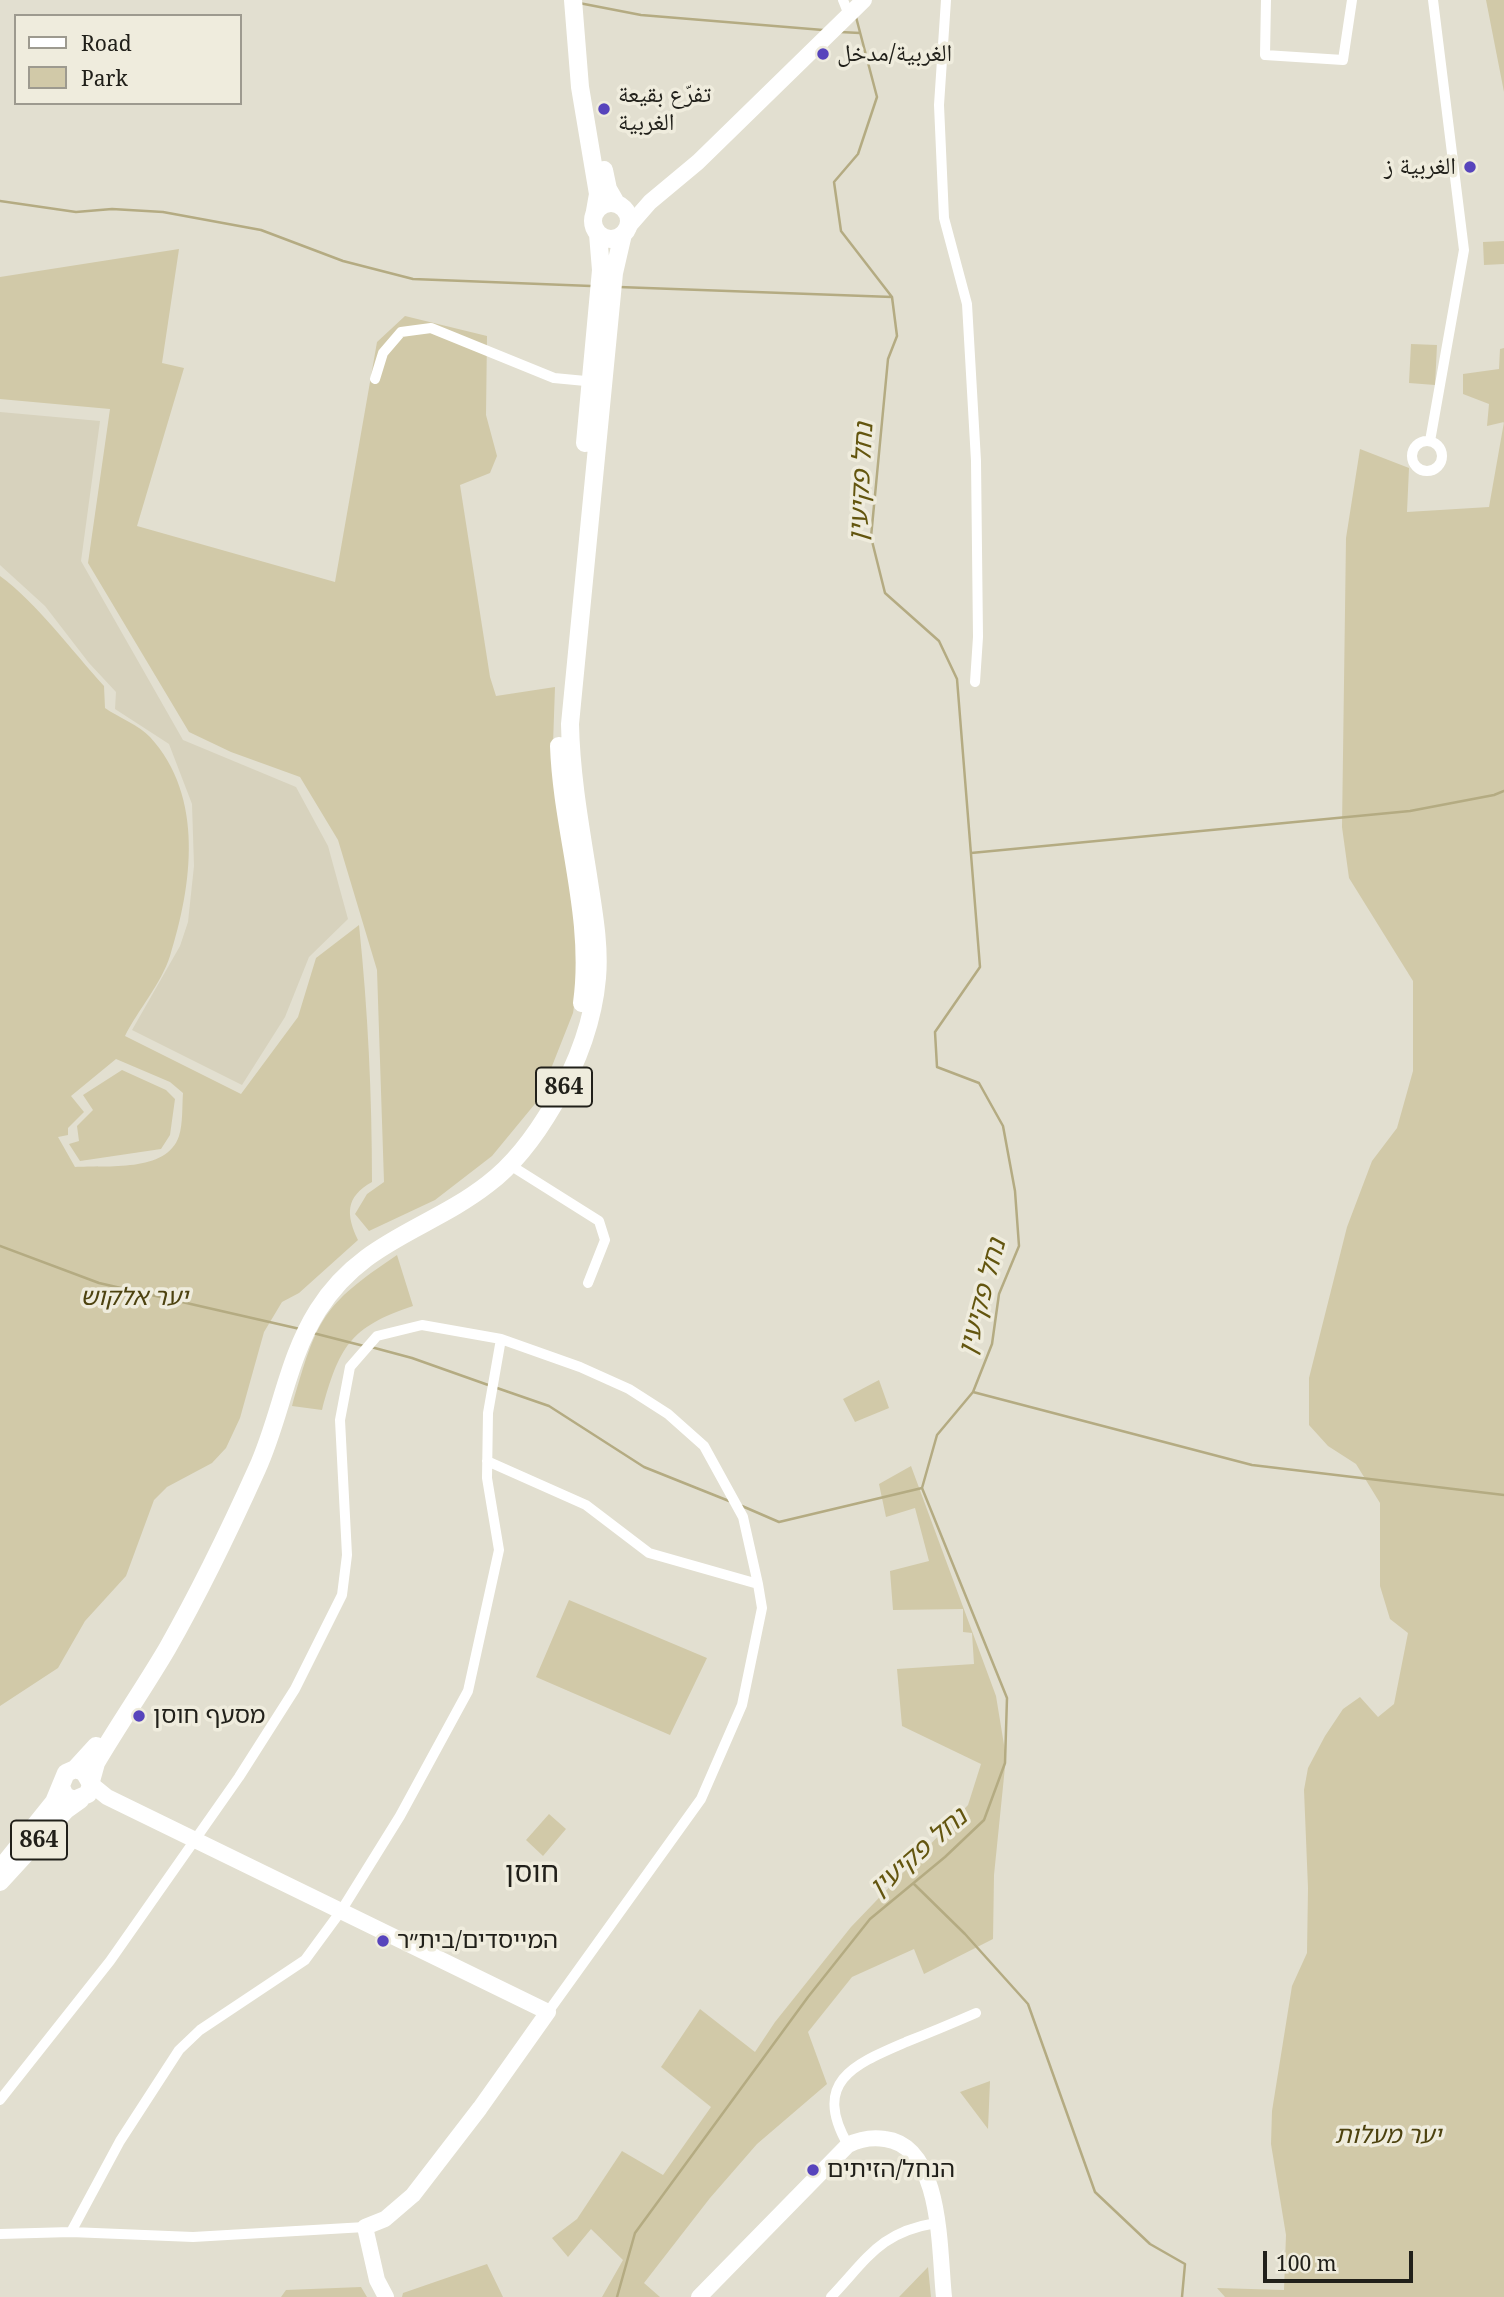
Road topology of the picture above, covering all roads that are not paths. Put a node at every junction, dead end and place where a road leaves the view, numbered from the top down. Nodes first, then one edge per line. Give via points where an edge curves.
1 (575, 0) edge
2 (864, 0) edge
3 (946, 0) edge
4 (1266, 0) edge
5 (1352, 0) edge
6 (1433, 0) edge
7 (846, 7) edge
8 (650, 202) junction
9 (619, 204) junction
10 (595, 211) junction
11 (626, 230) junction
12 (598, 234) junction
13 (605, 366) junction
14 (375, 379) dead end
15 (590, 383) junction
16 (1430, 442) dead end
17 (975, 682) dead end
18 (510, 1166) junction
19 (588, 1283) dead end
20 (501, 1339) junction
21 (487, 1461) junction
22 (758, 1584) junction
23 (75, 1769) junction
24 (61, 1787) junction
25 (86, 1791) junction
26 (195, 1840) junction
27 (0, 1869) edge
28 (0, 1882) edge
29 (341, 1911) junction
30 (548, 2012) junction
31 (976, 2013) dead end
32 (0, 2100) edge
33 (848, 2146) junction
34 (936, 2223) junction
35 (365, 2227) junction
36 (71, 2232) junction
37 (0, 2234) edge
38 (386, 2297) edge
39 (699, 2297) edge
40 (831, 2297) edge
41 (943, 2297) edge

1 - 9 main road via 606,179
1 - 10 main road via 580,87 598,194
2 - 7 street
3 - 17 street via 939,117 944,218 967,304 976,461
4 - 5 street via 1265,55 1343,60
6 - 16 street via 1464,250
7 - 8 street via 698,162
8 - 9 street via 636,207
8 - 11 street
9 - 10 main road via 604,203
9 - 11 main road via 628,215
10 - 12 main road via 593,223
11 - 12 main road via 609,239
11 - 13 main road, 864 via 614,273
12 - 15 main road, 864 via 602,257
13 - 15 street via 599,380
13 - 18 main road, 864 via 570,724 574,789 595,919 597,981 590,1020 570,1074
14 - 15 street via 383,353 401,332 431,328 554,378
15 - 23 main road, 864 via 559,714 562,789 585,946 581,1009 568,1053 536,1115 500,1162 460,1193 373,1241 333,1277 310,1306 285,1353 252,1460 176,1614 94,1750
18 - 19 street via 599,1221 606,1240
18 - 25 main road, 864 via 476,1193 370,1254 319,1308 294,1357 254,1476 169,1645 100,1756
20 - 21 street via 488,1413
20 - 22 street via 629,1389 668,1414 704,1446 743,1517
20 - 26 street via 422,1325 377,1336 350,1367 340,1420 347,1555 342,1595 295,1689
21 - 22 street via 586,1505 649,1553
21 - 29 street via 499,1549 468,1691 400,1816
22 - 30 street via 762,1608 742,1705 701,1799
23 - 24 main road via 63,1777
23 - 25 main road via 85,1772
24 - 25 main road via 69,1799
24 - 27 main road, 864
25 - 26 street
25 - 28 main road, 864
26 - 29 street
26 - 32 street via 110,1961
29 - 30 street
29 - 36 street via 305,1959 200,2029 179,2050 120,2141
30 - 35 street via 413,2195 396,2211
31 - 33 street via 865,2060 847,2073 834,2107
33 - 34 street via 861,2139 890,2139 912,2152 927,2174
33 - 39 street
34 - 40 street via 910,2227 886,2240
34 - 41 street
35 - 36 street via 193,2237
35 - 38 street via 377,2280
36 - 37 street

